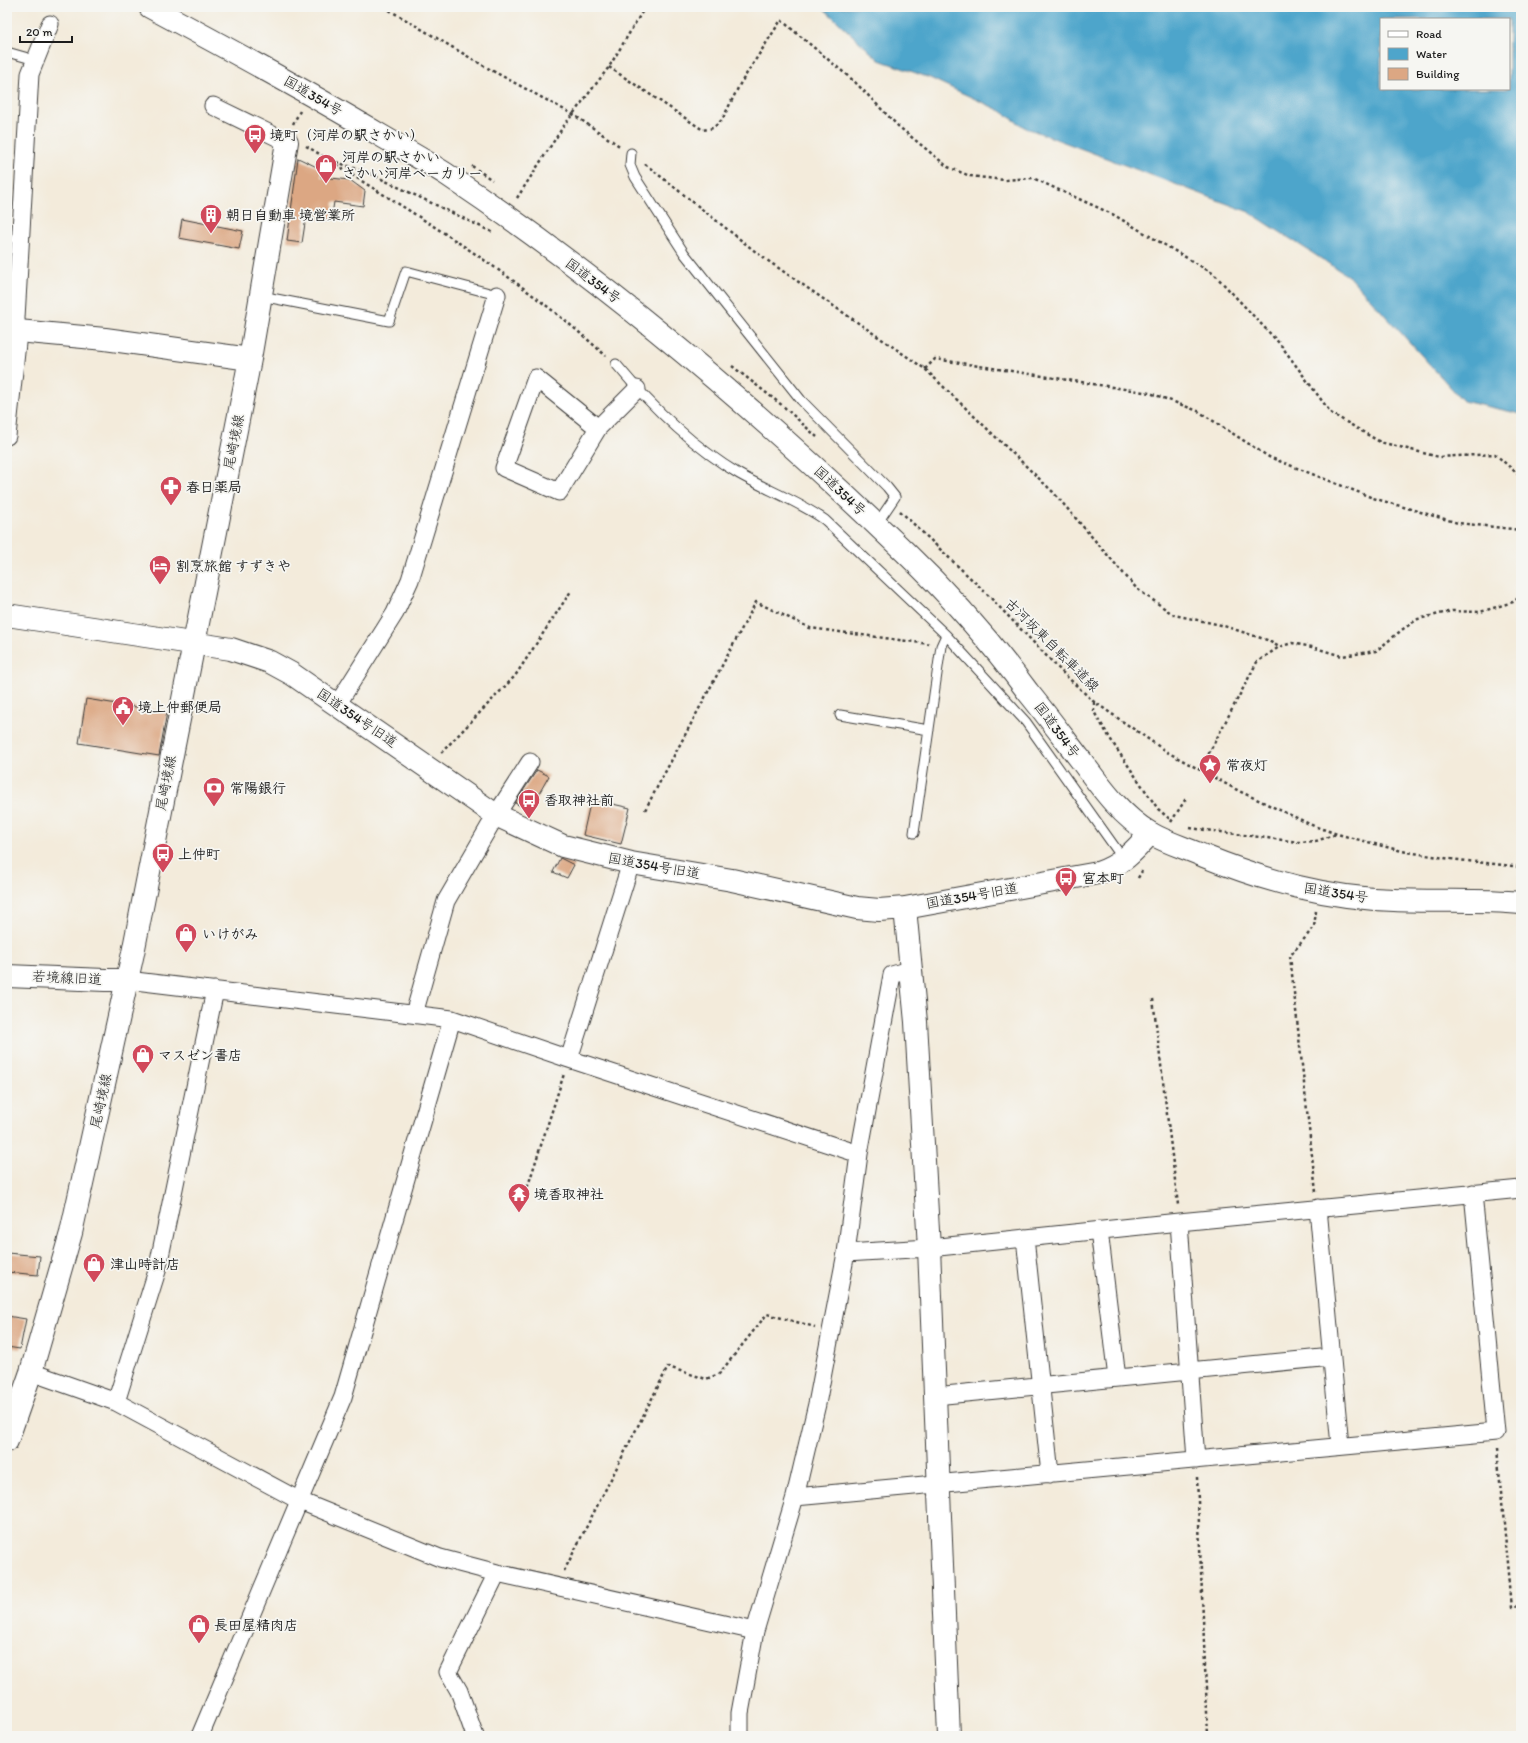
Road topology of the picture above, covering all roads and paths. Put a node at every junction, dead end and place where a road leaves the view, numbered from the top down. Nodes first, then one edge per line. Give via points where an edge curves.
1 (150, 7) edge
2 (384, 7) edge
3 (645, 7) edge
4 (50, 24) dead end
5 (7, 52) edge
6 (35, 60) junction
7 (609, 67) junction
8 (213, 106) dead end
9 (302, 106) dead end
10 (574, 115) junction
11 (294, 138) junction
12 (631, 153) junction
13 (333, 161) junction
14 (518, 198) dead end
15 (501, 236) dead end
16 (497, 295) joint
17 (261, 296) junction
18 (12, 330) edge
19 (250, 359) junction
20 (616, 364) joint
21 (925, 369) junction
22 (637, 389) junction
23 (598, 428) junction
24 (7, 436) edge
25 (1521, 477) edge
26 (876, 525) junction
27 (920, 529) dead end
28 (1521, 530) edge
29 (571, 591) dead end
30 (1521, 596) edge
31 (7, 615) edge
32 (946, 634) junction
33 (193, 643) junction
34 (941, 646) junction
35 (1279, 647) junction
36 (1094, 701) junction
37 (337, 705) junction
38 (840, 715) dead end
39 (929, 730) junction
40 (530, 762) dead end
41 (428, 767) junction
42 (1200, 770) junction
43 (1187, 797) dead end
44 (645, 810) dead end
45 (496, 814) junction
46 (1172, 821) junction
47 (1177, 824) dead end
48 (1188, 828) dead end
49 (1159, 829) junction
50 (914, 833) dead end
51 (1337, 834) junction
52 (1124, 860) junction
53 (630, 863) junction
54 (1521, 867) edge
55 (1318, 892) junction
56 (1521, 903) edge
57 (905, 908) junction
58 (912, 969) junction
59 (7, 976) edge
60 (127, 980) junction
61 (214, 990) junction
62 (1153, 999) dead end
63 (414, 1014) junction
64 (452, 1019) junction
65 (569, 1059) junction
66 (859, 1154) junction
67 (1521, 1189) edge
68 (1473, 1193) junction
69 (524, 1198) dead end
70 (1318, 1208) junction
71 (1179, 1222) junction
72 (1099, 1230) junction
73 (1025, 1238) junction
74 (929, 1248) junction
75 (846, 1253) junction
76 (831, 1331) junction
77 (1332, 1357) junction
78 (1190, 1371) junction
79 (31, 1372) junction
80 (1117, 1378) junction
81 (1040, 1385) junction
82 (936, 1396) junction
83 (116, 1402) junction
84 (9, 1428) edge
85 (1496, 1432) junction
86 (1340, 1446) junction
87 (1196, 1460) junction
88 (1050, 1474) junction
89 (940, 1484) junction
90 (795, 1497) junction
91 (300, 1501) junction
92 (497, 1573) junction
93 (556, 1586) junction
94 (1521, 1606) edge
95 (756, 1631) junction
96 (200, 1736) edge
97 (475, 1736) edge
98 (740, 1736) edge
99 (950, 1736) edge
100 (1208, 1736) edge

1 - 26 main road, 国道354号 via 310,93 444,173 521,227 587,275 730,390
2 - 10 path
3 - 7 path
4 - 6 street
5 - 6 lane
6 - 18 street via 30,74
7 - 10 path
7 - 25 path via 703,130 713,128 722,120 740,84 781,20 855,82 898,126 948,167 970,176 1004,180 1034,178 1114,215 1214,274 1280,344 1331,413 1380,442 1439,457 1495,454
8 - 11 street
9 - 11 path
10 - 12 path
10 - 14 path via 563,127
11 - 13 path
11 - 17 main road, 尾崎境線
12 - 21 path via 761,256
12 - 26 lane via 630,165 635,177 684,253 801,400 895,497
13 - 15 path via 369,174
13 - 20 path via 438,228 506,276 582,334
16 - 17 lane via 406,271 389,322
16 - 37 street via 410,580 395,613
17 - 19 main road, 尾崎境線
18 - 19 main road via 105,339
18 - 24 street via 17,343
19 - 33 main road, 尾崎境線
20 - 22 lane
21 - 28 path via 935,359 1150,393 1198,412 1269,458 1373,498 1458,523
21 - 35 path via 1053,492 1137,589 1174,615 1220,625 1267,640
22 - 23 street
22 - 32 lane via 678,428 739,474 825,520
23 - 23 street via 559,492 504,468 536,378
26 - 49 main road, 国道354号 via 917,564 1006,662 1110,798 1135,823
27 - 36 path, 古河坂東自転車道線 via 1006,613 1062,673
29 - 41 path via 515,676
30 - 35 path via 1513,602 1480,612 1452,611 1418,619 1376,651 1342,656 1292,643
31 - 33 main road, 国道354号旧道
32 - 34 lane
32 - 52 lane via 1026,722
33 - 37 main road, 国道354号旧道 via 232,649 270,662
33 - 60 main road, 尾崎境線
34 - 39 lane
34 - 44 path via 810,628 756,602
35 - 42 path via 1257,662
36 - 42 path, 古河坂東自転車道線 via 1167,752
36 - 46 path via 1094,712 1116,748 1158,809
37 - 41 main road, 国道354号旧道
38 - 39 lane
39 - 50 lane
40 - 45 street
41 - 45 main road, 国道354号旧道
42 - 51 path, 古河坂東自転車道線 via 1239,792
43 - 46 path
45 - 53 main road, 国道354号旧道 via 563,846
45 - 63 street via 446,901
46 - 47 path
46 - 49 path
48 - 51 path via 1298,842
49 - 52 main road, 国道354号旧道
49 - 55 main road, 国道354号 via 1231,867 1282,884
51 - 54 path, 古河坂東自転車道線 via 1402,851
52 - 57 main road, 国道354号旧道 via 1098,874
53 - 57 main road, 国道354号旧道 via 732,880 857,908
53 - 65 street
55 - 56 main road, 国道354号 via 1393,900 1494,900
55 - 70 path via 1314,926 1290,956
57 - 58 main road
58 - 66 street via 892,975
58 - 74 main road
59 - 60 main road, 若境線旧道
60 - 61 street
60 - 79 main road, 尾崎境線 via 71,1233
61 - 63 street
61 - 83 street via 157,1271
62 - 71 path
63 - 64 street
64 - 65 street
64 - 91 street via 343,1397
65 - 66 street
65 - 69 path
66 - 75 street
67 - 68 street
68 - 70 street
68 - 85 street
70 - 71 street
70 - 77 street
71 - 72 street
71 - 78 street
72 - 73 street
72 - 80 street
73 - 74 street
73 - 81 street
74 - 75 street
74 - 82 main road
75 - 76 street
76 - 90 street
76 - 93 path via 767,1314 719,1374 706,1379 668,1367
77 - 78 street
77 - 86 street
78 - 80 street
78 - 87 street
79 - 83 street
79 - 84 main road, 尾崎境線
80 - 81 street
81 - 82 street
81 - 88 street
82 - 89 main road
83 - 91 street
85 - 86 street
85 - 94 path via 1512,1607
86 - 87 street
87 - 88 street
87 - 100 path
88 - 89 street
89 - 90 street
89 - 99 main road
90 - 95 street
91 - 92 street via 440,1558
91 - 96 street
92 - 93 street
92 - 97 street via 448,1672 459,1690
93 - 95 street
95 - 98 street via 740,1713

